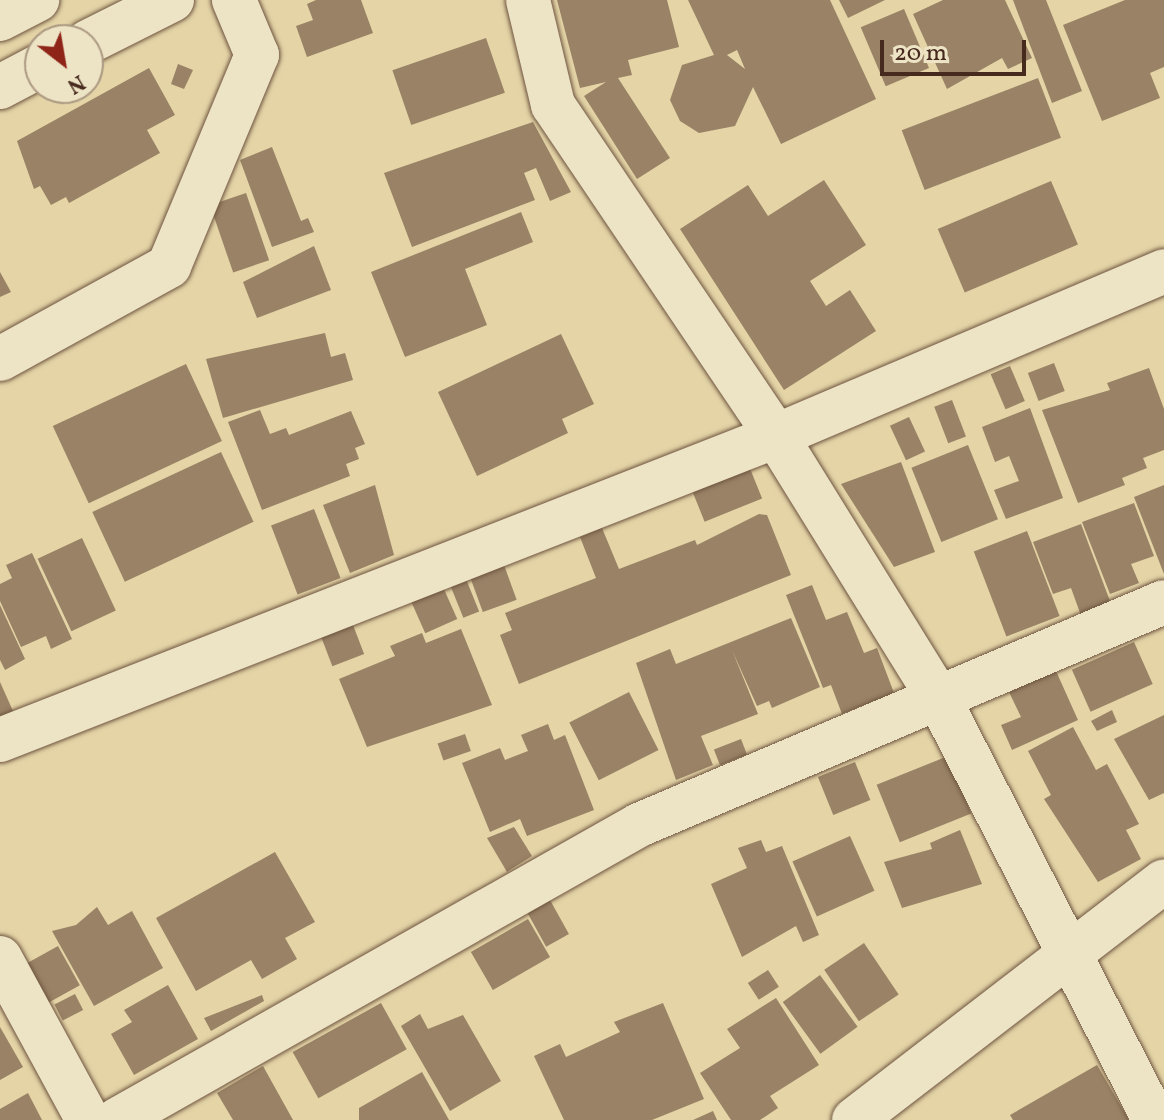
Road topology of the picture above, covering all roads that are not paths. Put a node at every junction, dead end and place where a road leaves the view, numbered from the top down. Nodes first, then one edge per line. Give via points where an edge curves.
1 (37, 0) edge
2 (172, 0) edge
3 (234, 0) edge
4 (528, 0) edge
5 (0, 19) edge
6 (104, 34) edge
7 (24, 74) edge
8 (0, 87) edge
9 (1164, 271) edge
10 (0, 359) edge
11 (776, 436) junction
12 (1164, 602) edge
13 (938, 697) junction
14 (0, 740) edge
15 (1164, 881) edge
16 (1073, 956) junction
17 (0, 958) edge
18 (88, 1120) edge
19 (117, 1120) edge
20 (854, 1120) edge
21 (1154, 1120) edge

1 - 5 street
2 - 6 street
3 - 10 street via 257,55 169,266
4 - 11 street via 553,105
7 - 8 street
9 - 11 street
11 - 13 street
11 - 14 street
12 - 13 street
13 - 16 street
13 - 19 street via 639,825
15 - 16 street
16 - 20 street
16 - 21 street
17 - 18 street

